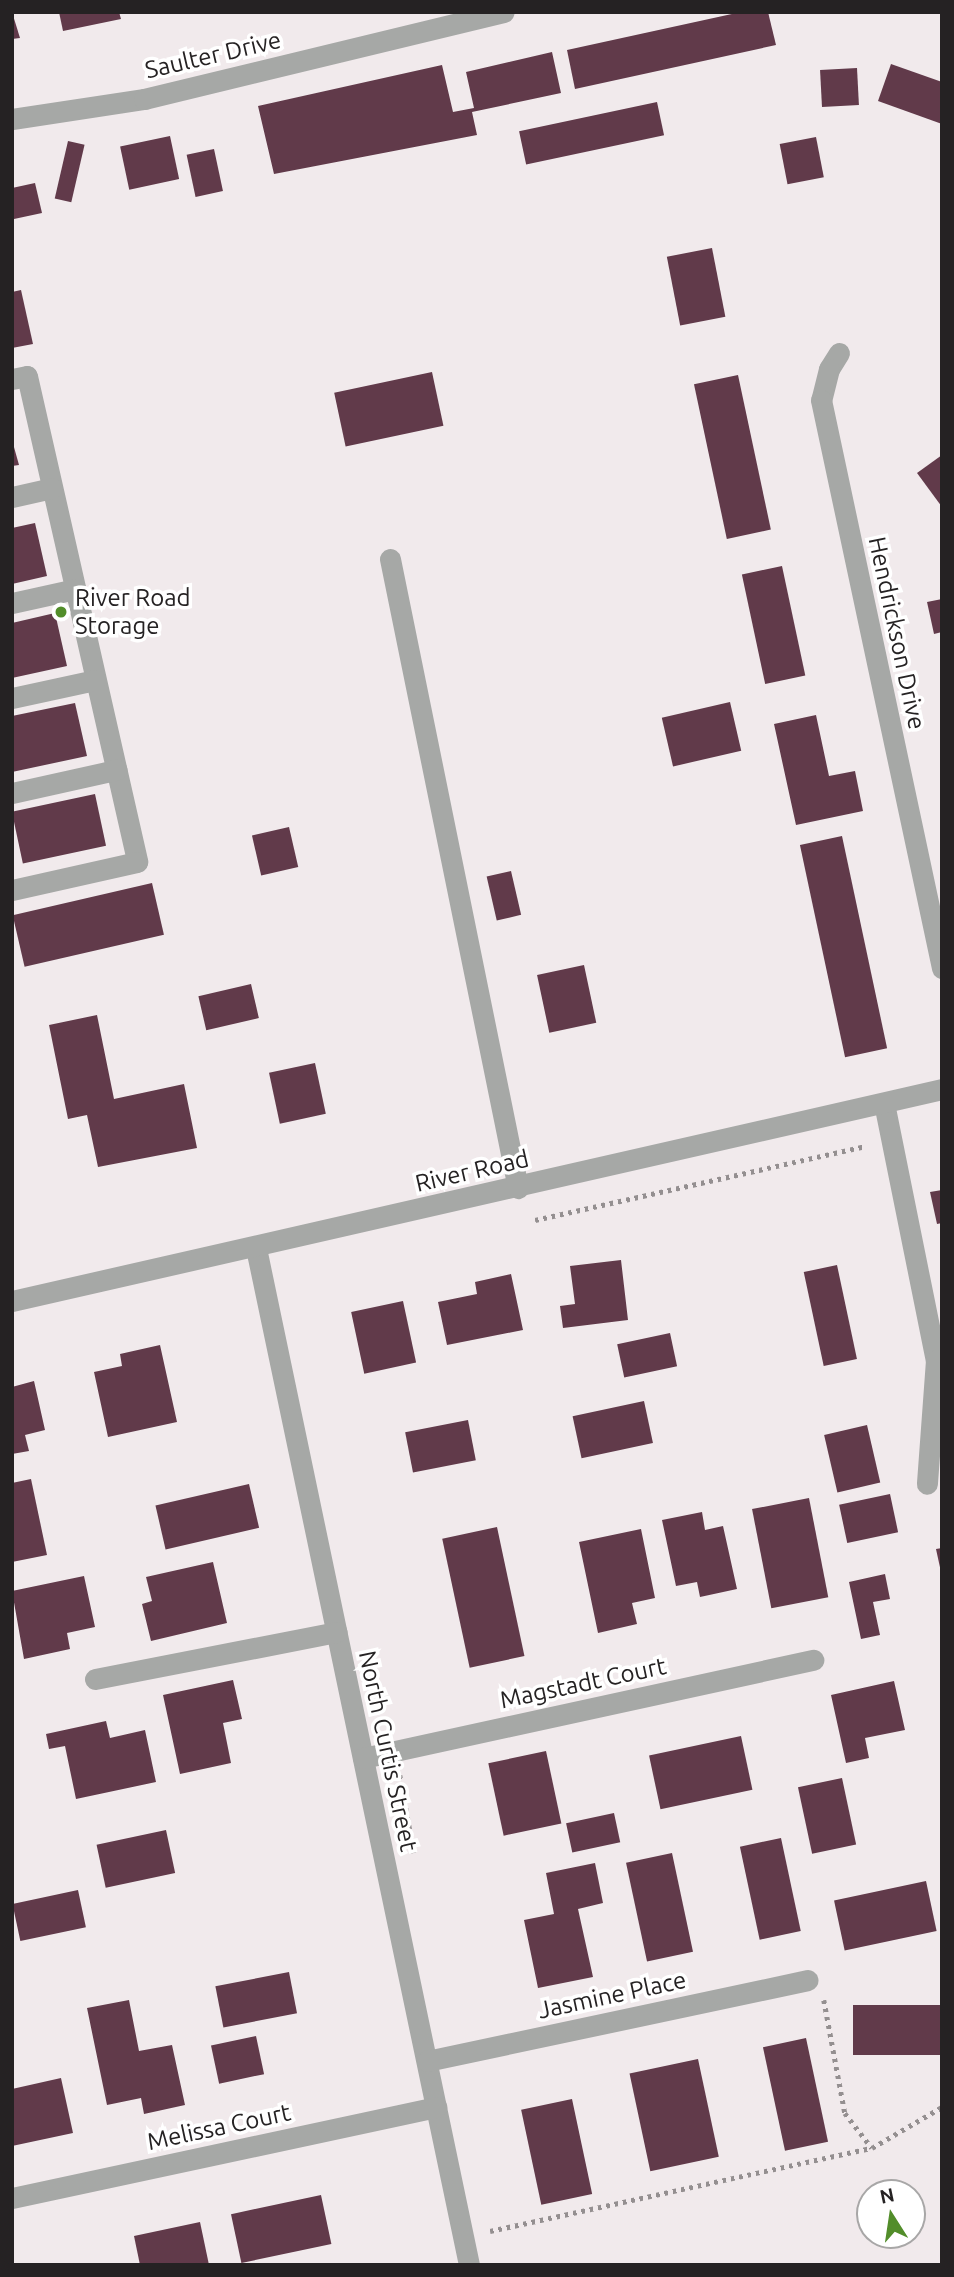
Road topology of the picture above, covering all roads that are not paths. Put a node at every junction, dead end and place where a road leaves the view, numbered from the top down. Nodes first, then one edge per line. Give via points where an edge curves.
1 (505, 12) edge
2 (12, 119) edge
3 (839, 353) dead end
4 (12, 379) edge
5 (52, 488) junction
6 (12, 496) edge
7 (390, 559) dead end
8 (75, 589) junction
9 (12, 603) edge
10 (96, 680) junction
11 (12, 698) edge
12 (116, 770) junction
13 (12, 793) edge
14 (12, 890) edge
15 (942, 968) edge
16 (942, 1089) edge
17 (884, 1103) junction
18 (518, 1188) junction
19 (256, 1248) junction
20 (12, 1301) edge
21 (927, 1484) dead end
22 (336, 1632) junction
23 (813, 1660) dead end
24 (95, 1679) dead end
25 (363, 1758) junction
26 (807, 1980) road end
27 (427, 2061) junction
28 (436, 2107) junction
29 (12, 2198) edge
30 (469, 2265) edge

1 - 2 street, Saulter Drive via 144,99
3 - 15 street, Hendrickson Drive via 829,369 821,401
4 - 5 street via 27,376
5 - 6 street
5 - 8 street
7 - 18 street
8 - 9 street
8 - 10 street
10 - 11 street
10 - 12 street
12 - 13 street
12 - 14 street via 138,862
16 - 17 street, River Road
17 - 18 street, River Road
17 - 21 street via 936,1360
18 - 19 street, River Road
19 - 20 street, River Road
19 - 22 street, North Curtis Street
22 - 24 street
22 - 25 street, North Curtis Street
23 - 25 street, Magstadt Court
25 - 27 street, North Curtis Street
26 - 27 street, Jasmine Place
27 - 28 street, North Curtis Street
28 - 29 street, Melissa Court
28 - 30 street, North Curtis Street

